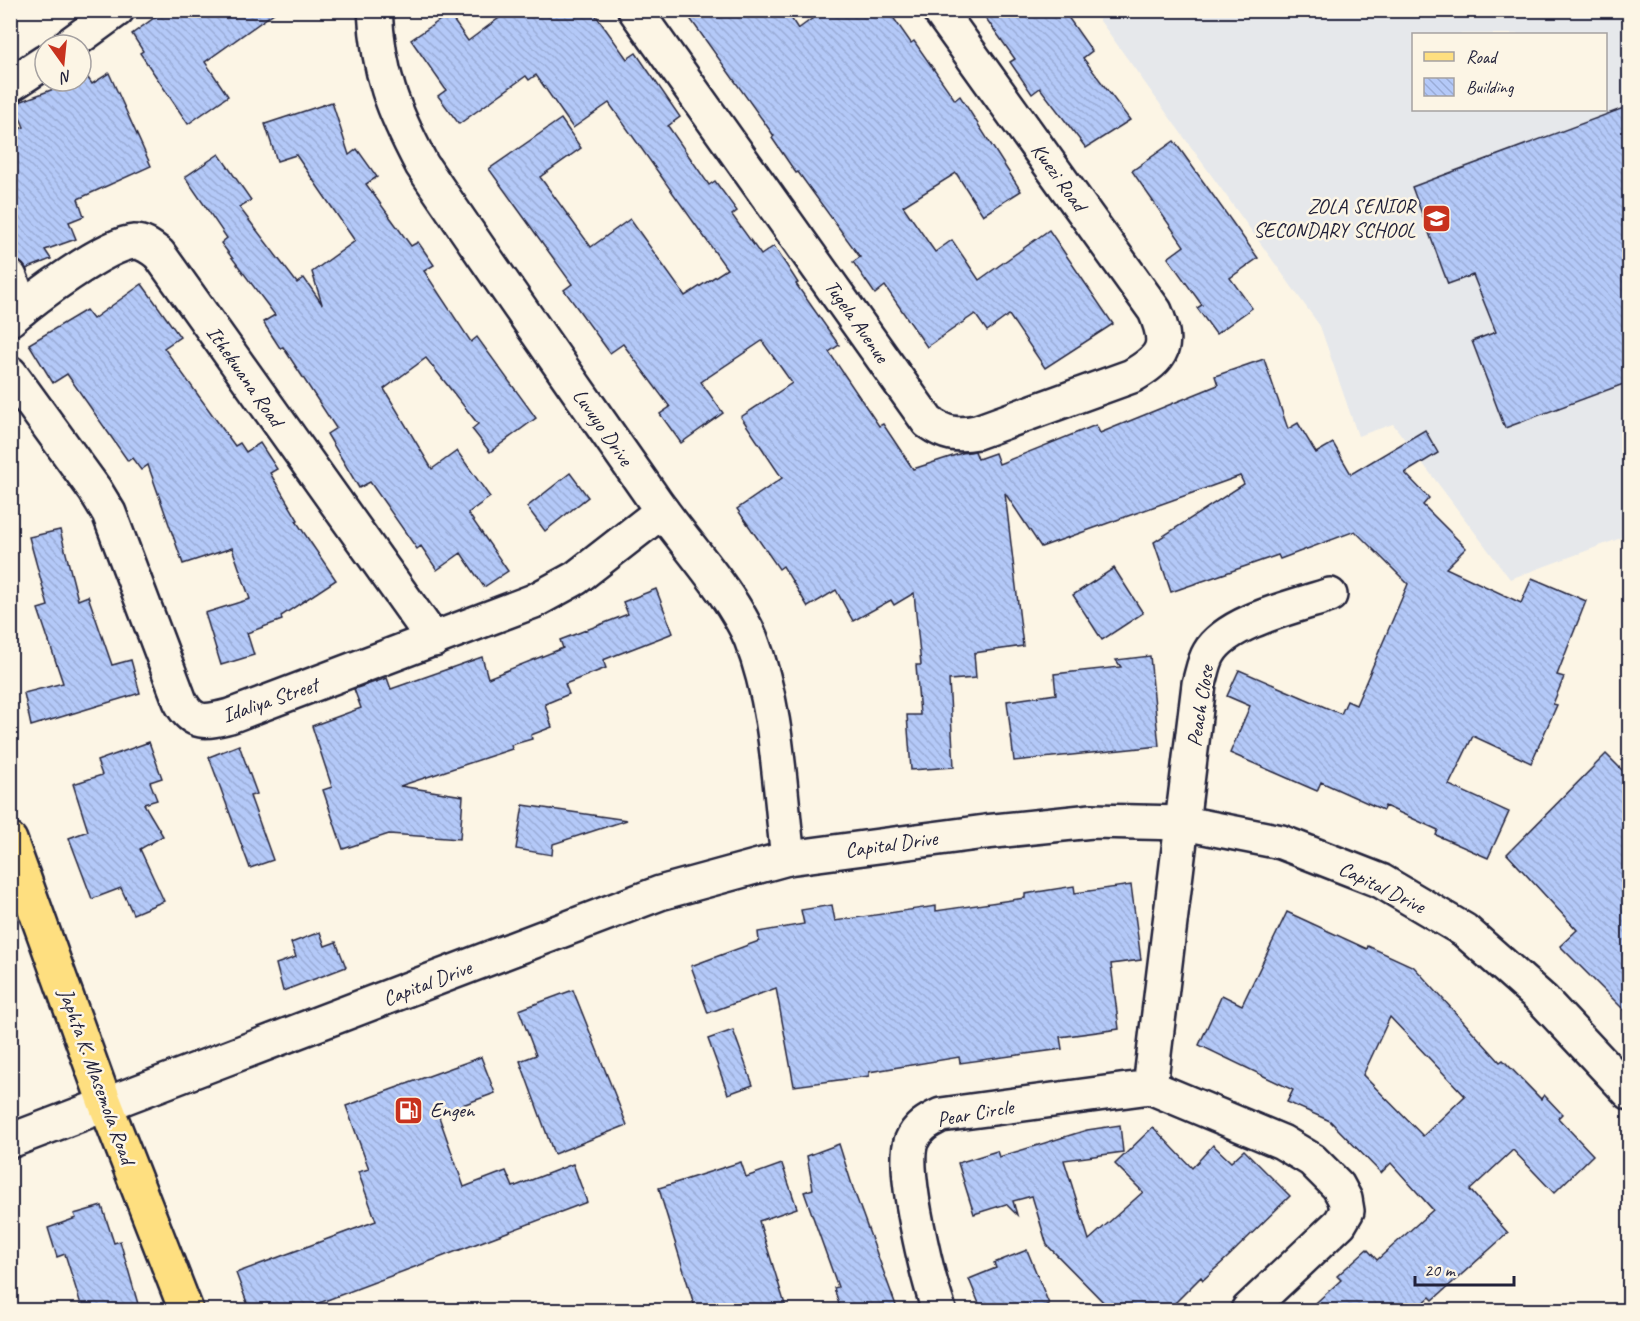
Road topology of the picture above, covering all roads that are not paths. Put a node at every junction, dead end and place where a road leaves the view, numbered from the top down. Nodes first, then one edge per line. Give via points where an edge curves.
1 (117, 10) edge
2 (375, 10) edge
3 (635, 10) edge
4 (939, 10) edge
5 (85, 33) edge
6 (33, 70) edge
7 (10, 85) edge
8 (10, 277) edge
9 (16, 314) edge
10 (1162, 350) joint
11 (10, 373) edge
12 (662, 512) junction
13 (1330, 595) dead end
14 (434, 640) junction
15 (1184, 823) junction
16 (10, 840) edge
17 (788, 858) junction
18 (1150, 1088) junction
19 (1629, 1093) edge
20 (105, 1103) junction
21 (10, 1141) edge
22 (186, 1311) edge
23 (939, 1311) edge
24 (1248, 1311) edge

1 - 5 street
2 - 12 street, Luvuyo Drive via 380,60 395,113 422,165
3 - 10 street, Tugela Avenue via 928,422 944,433 977,432 1132,376 1152,364
4 - 10 street, Kwezi Road via 1155,311 1164,332
6 - 7 street
8 - 9 street
9 - 14 street, Ithekwana Road via 102,254 122,244 137,242 150,246
11 - 14 street, Idaliya Street via 109,513 187,713 196,719 210,721 230,716
12 - 14 street, Idaliya Street via 557,591
12 - 17 street, Luvuyo Drive via 732,605 763,671
13 - 15 street, Peach Close via 1255,621 1228,634 1209,652 1199,684
15 - 17 street, Capital Drive via 1092,821
15 - 18 street
15 - 19 street, Capital Drive via 1281,842 1380,881 1464,930 1543,1000
16 - 20 main road, Japhta K. Masemola Road
17 - 20 street, Capital Drive via 660,892 314,1027
18 - 23 street, Pear Circle via 941,1115 916,1131 909,1161 922,1256
18 - 24 street via 1312,1160 1338,1186 1345,1199 1347,1211 1340,1223
20 - 21 street, Capital Drive
20 - 22 main road, Japhta K. Masemola Road

